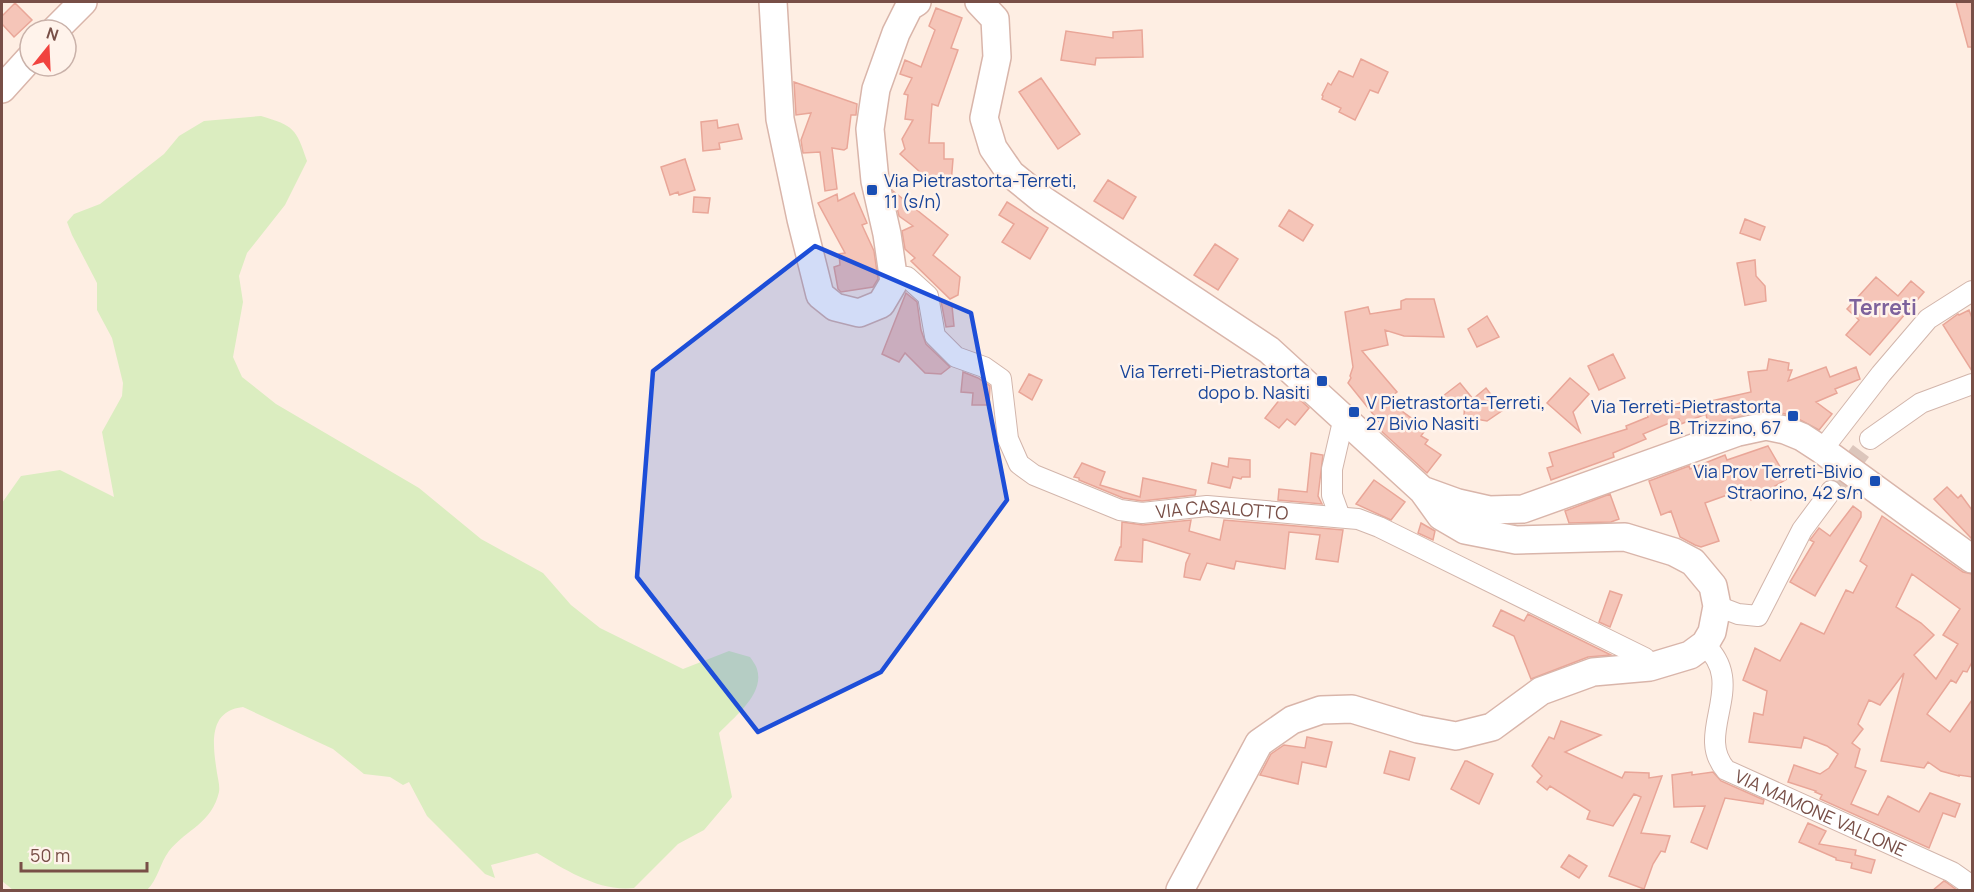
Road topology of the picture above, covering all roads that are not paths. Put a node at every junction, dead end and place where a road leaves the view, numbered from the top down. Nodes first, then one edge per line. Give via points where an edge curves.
1 (83, 2) edge
2 (773, 2) edge
3 (917, 2) edge
4 (979, 2) edge
5 (67, 18) edge
6 (18, 71) edge
7 (2, 89) edge
8 (893, 276) junction
9 (1972, 291) edge
10 (1972, 384) edge
11 (1348, 422) junction
12 (1870, 439) tunnel mouth
13 (1822, 450) junction
14 (1422, 490) junction
15 (1831, 491) tunnel mouth
16 (1340, 517) junction
17 (1972, 559) edge
18 (1717, 606) junction
19 (1705, 644) junction
20 (1650, 666) junction
21 (1972, 886) edge
22 (1180, 891) edge

1 - 5 main road
2 - 8 main road via 780,118 820,295 835,307 859,312 881,304 894,282
3 - 8 main road via 909,8 896,33 876,89 870,129 875,181
4 - 11 main road via 995,19 997,57 984,118 993,148 1011,174 1052,206 1269,351
6 - 7 main road
8 - 16 street, VIA CASALOTTO via 907,277 928,296 936,336 956,357 1001,378 1008,439 1019,464 1034,475 1120,510 1142,513 1207,506
9 - 13 street via 1928,319
10 - 12 street via 1921,403
11 - 14 main road
11 - 16 street via 1341,430 1332,469 1332,495
13 - 14 main road via 1785,430 1766,426 1738,432 1522,509 1489,510
13 - 17 main road
14 - 18 main road via 1441,516 1465,530 1516,540 1626,537 1674,552 1693,562 1713,586
15 - 18 street via 1802,530 1758,616
16 - 20 street, VIA CASALOTTO via 1379,527 1645,658
18 - 19 main road via 1712,632
19 - 20 main road via 1690,655
19 - 21 street, VIA MAMONE VALLONE via 1717,659 1722,676 1715,752 1726,770 1952,872
20 - 22 main road via 1593,672 1551,687 1492,727 1456,736 1352,709 1321,710 1292,720 1259,743

